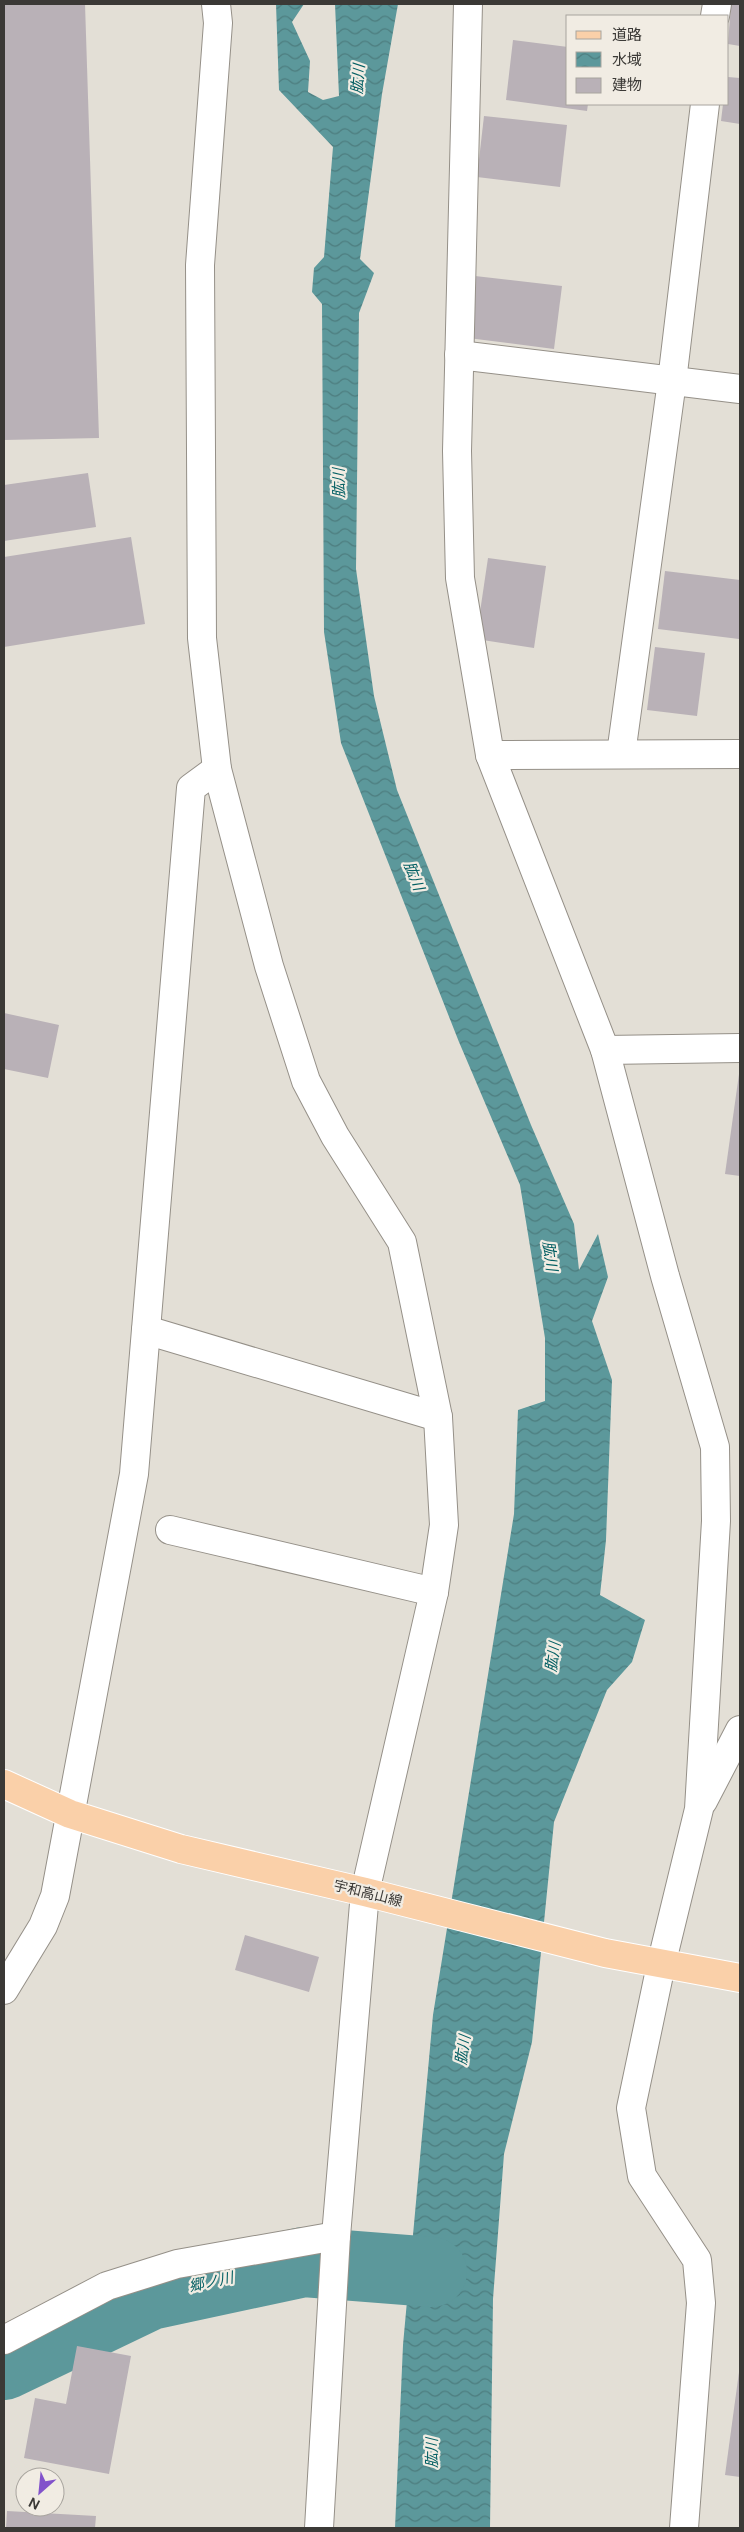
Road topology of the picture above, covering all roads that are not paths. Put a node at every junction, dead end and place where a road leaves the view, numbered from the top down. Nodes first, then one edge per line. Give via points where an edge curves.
1 (216, 4) edge
2 (468, 4) edge
3 (705, 105) edge
4 (459, 355) junction
5 (672, 381) junction
6 (740, 389) edge
7 (621, 754) junction
8 (740, 754) edge
9 (490, 755) junction
10 (217, 769) junction
11 (740, 1048) edge
12 (604, 1050) junction
13 (146, 1330) junction
14 (438, 1417) junction
15 (170, 1530) dead end
16 (434, 1592) junction
17 (740, 1730) edge
18 (4, 1784) edge
19 (699, 1809) junction
20 (70, 1814) junction
21 (378, 1895) junction
22 (661, 1965) junction
23 (740, 1978) edge
24 (4, 1990) edge
25 (336, 2236) junction
26 (4, 2340) edge
27 (319, 2528) edge
28 (684, 2528) edge

1 - 10 street via 218,23 200,275 202,638
2 - 4 street
3 - 5 street
4 - 5 street
4 - 9 street via 460,578
5 - 6 street
5 - 7 street
7 - 8 street
7 - 9 street
9 - 12 street
10 - 13 street via 191,788
10 - 14 street via 269,966 306,1082 335,1136 402,1242
11 - 12 street
12 - 19 street via 715,1446 716,1521
13 - 14 street
13 - 20 street via 134,1474
14 - 16 street via 444,1524
15 - 16 street
16 - 21 street
17 - 19 street
18 - 20 main road, 宇和高山線
19 - 22 street
20 - 21 main road, 宇和高山線 via 181,1848
20 - 24 street via 55,1896 43,1926
21 - 22 main road, 宇和高山線
21 - 25 street
22 - 23 main road, 宇和高山線
22 - 28 street via 631,2108 642,2176 697,2260 701,2303
25 - 26 street via 177,2264 107,2286
25 - 27 street

